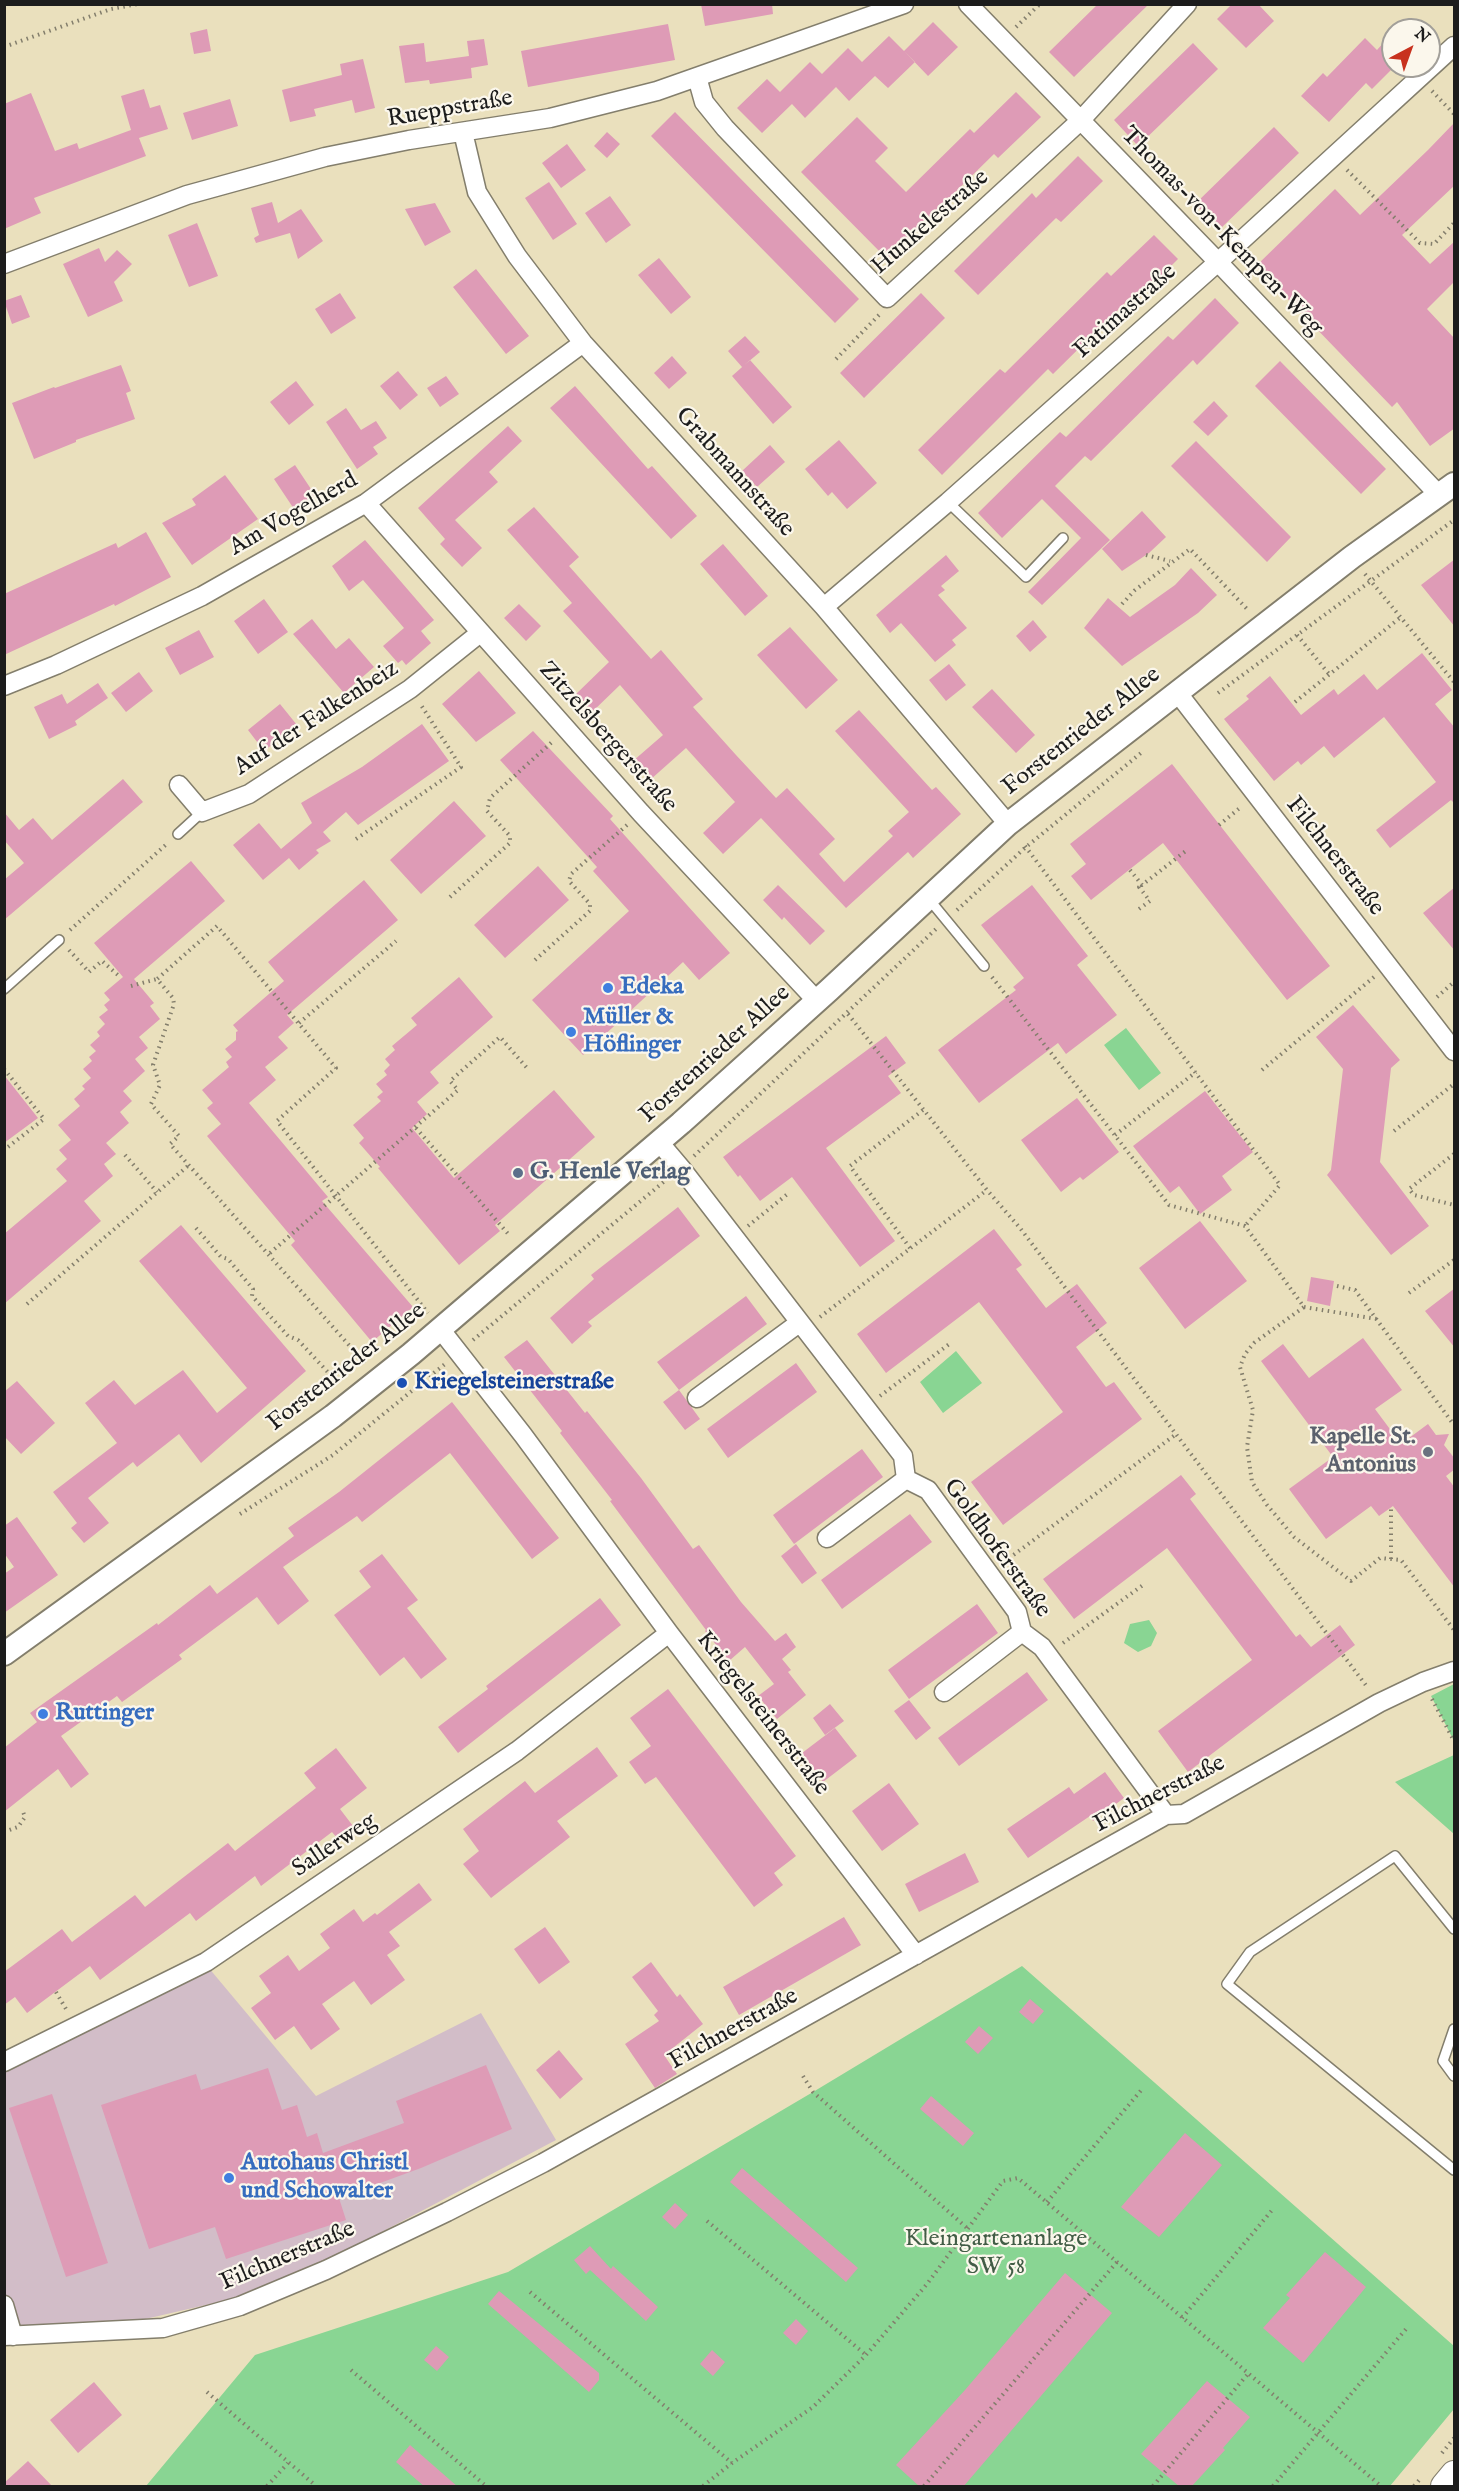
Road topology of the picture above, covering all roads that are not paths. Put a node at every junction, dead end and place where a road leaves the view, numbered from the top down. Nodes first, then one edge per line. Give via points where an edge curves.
1 (904, 4) edge
2 (968, 4) edge
3 (1187, 4) edge
4 (1455, 46) edge
5 (697, 77) junction
6 (1080, 121) junction
7 (463, 132) junction
8 (1218, 262) junction
9 (4, 264) edge
10 (583, 343) junction
11 (1447, 489) edge
12 (948, 502) junction
13 (366, 503) junction
14 (1063, 538) dead end
15 (824, 607) junction
16 (480, 633) junction
17 (4, 686) edge
18 (1177, 692) junction
19 (179, 785) dead end
20 (202, 812) junction
21 (1008, 824) junction
22 (178, 834) road end
23 (928, 898) junction
24 (59, 940) road end
25 (984, 966) road end
26 (4, 989) edge
27 (817, 1001) junction
28 (1455, 1051) edge
29 (659, 1142) junction
30 (802, 1326) junction
31 (441, 1330) junction
32 (697, 1398) dead end
33 (906, 1479) junction
34 (827, 1538) dead end
35 (1022, 1632) junction
36 (669, 1633) junction
37 (4, 1654) edge
38 (1455, 1671) edge
39 (944, 1692) dead end
40 (1166, 1815) junction
41 (1455, 1929) edge
42 (916, 1955) junction
43 (1455, 2029) edge
44 (4, 2062) edge
45 (1455, 2076) edge
46 (1455, 2170) edge
47 (4, 2305) edge
48 (9, 2336) edge
49 (1455, 2474) edge
50 (1444, 2487) edge

1 - 5 street, Rueppstraße
2 - 6 street, Thomas-von-Kempen-Weg
3 - 6 street, Hunkelestraße
4 - 8 street, Fatimastraße
5 - 6 street, Hunkelestraße via 704,102 725,128 887,298
5 - 7 street, Rueppstraße via 550,118
6 - 8 street, Thomas-von-Kempen-Weg
7 - 9 street, Rueppstraße via 325,157 187,195
7 - 10 street, Grabmannstraße via 477,192 518,256
8 - 11 street, Thomas-von-Kempen-Weg
8 - 12 street, Fatimastraße
10 - 13 street, Am Vogelherd
10 - 15 street, Grabmannstraße
11 - 18 street, Forstenrieder Allee
12 - 14 lane via 1026,576
12 - 15 street, Fatimastraße
13 - 16 street, Zitzelsbergerstraße
13 - 17 street, Am Vogelherd via 202,596
15 - 21 street, Grabmannstraße
16 - 20 street, Auf der Falkenbeiz via 411,689 249,794
16 - 27 street, Zitzelsbergerstraße
18 - 21 street, Forstenrieder Allee
18 - 28 street, Filchnerstraße
19 - 20 street
20 - 22 lane
21 - 23 street, Forstenrieder Allee
23 - 25 lane
23 - 27 street, Forstenrieder Allee
24 - 26 lane
27 - 29 street, Forstenrieder Allee
29 - 30 street, Goldhoferstraße
29 - 31 street, Forstenrieder Allee
30 - 32 street
30 - 33 street, Goldhoferstraße via 903,1456
31 - 36 street, Kriegelsteinerstraße
31 - 37 street, Forstenrieder Allee via 333,1416
33 - 34 street
33 - 35 street, Goldhoferstraße via 928,1490 1017,1612
35 - 39 street
35 - 40 street, Goldhoferstraße via 1048,1654
36 - 42 street, Kriegelsteinerstraße
36 - 44 street, Sallerweg via 517,1750 206,1962
38 - 40 street, Filchnerstraße via 1379,1703 1184,1814
40 - 42 street, Filchnerstraße
41 - 46 lane via 1395,1856 1250,1952 1227,1984
42 - 48 street, Filchnerstraße via 543,2163 326,2270 240,2306 163,2328
43 - 45 lane via 1443,2061
47 - 48 street
49 - 50 main road

